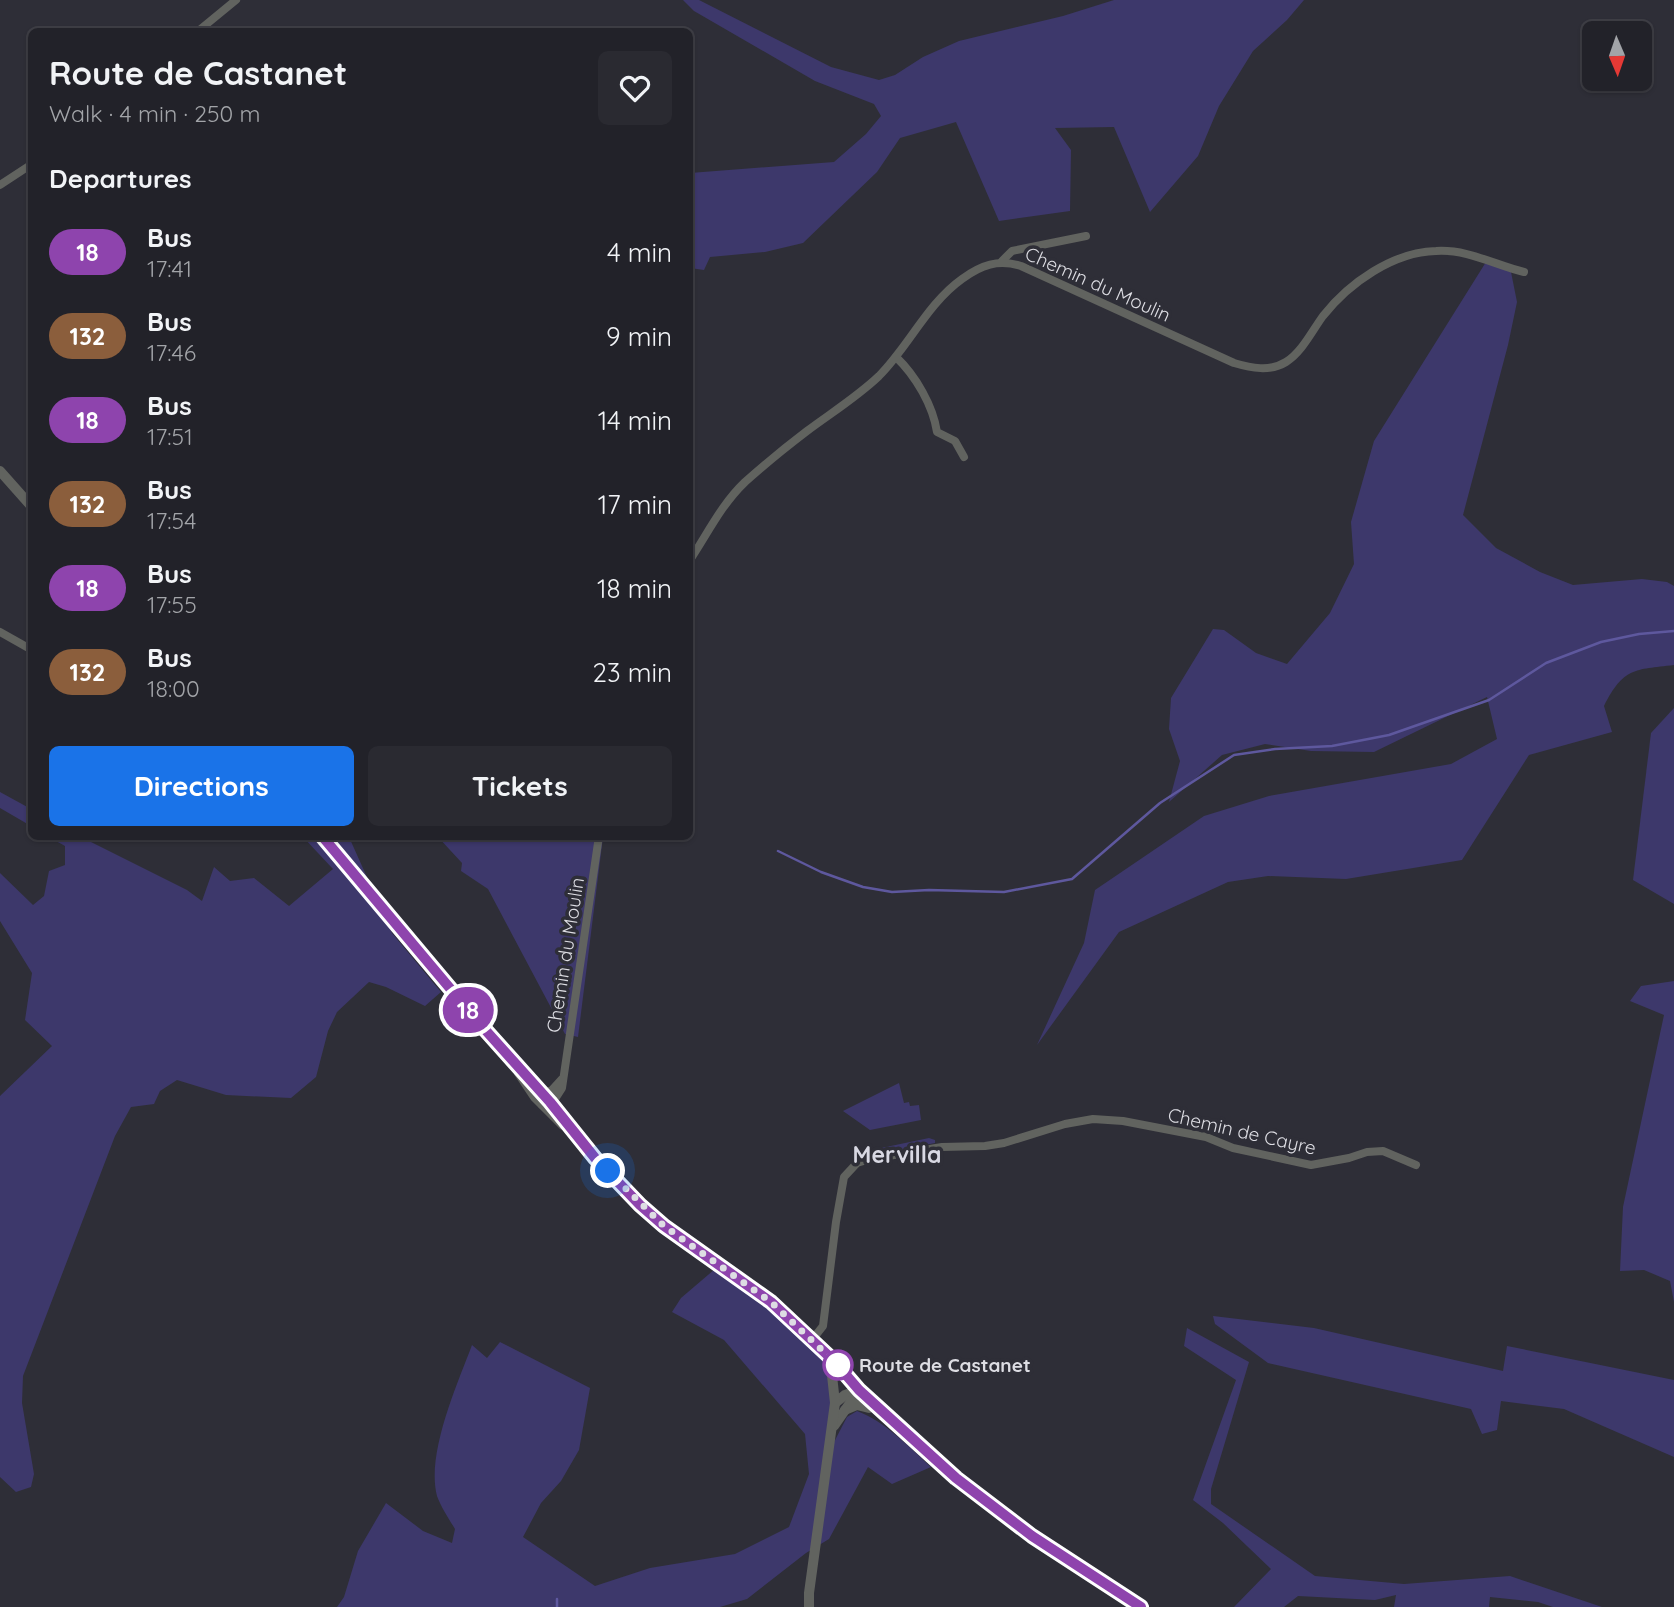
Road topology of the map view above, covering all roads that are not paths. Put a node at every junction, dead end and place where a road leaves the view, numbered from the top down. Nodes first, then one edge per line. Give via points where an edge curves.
1 (236, 0) edge
2 (202, 28) edge
3 (28, 167) edge
4 (0, 185) edge
5 (1086, 236) dead end
6 (1002, 261) junction
7 (1524, 272) dead end
8 (896, 358) junction
9 (964, 457) dead end
10 (0, 471) edge
11 (28, 502) edge
12 (693, 555) edge
13 (0, 632) edge
14 (28, 648) edge
15 (325, 840) edge
16 (598, 840) edge
17 (545, 1100) junction
18 (1416, 1165) dead end
19 (812, 1340) junction
20 (831, 1366) junction
21 (856, 1392) junction
22 (835, 1403) junction
23 (870, 1408) junction
24 (845, 1410) junction
25 (831, 1433) junction
26 (928, 1455) junction
27 (809, 1607) edge
28 (1141, 1607) edge

1 - 2 street
3 - 4 street
5 - 6 street via 1012,251
6 - 7 street, Chemin du Moulin via 1234,363 1256,368 1287,361 1337,300 1407,255 1460,252
6 - 8 street, Chemin du Moulin via 984,266 952,287
8 - 9 street via 934,413 937,432 955,441
8 - 12 street, Chemin du Moulin via 866,388 744,483 721,509
10 - 11 street
13 - 14 street
15 - 17 street
16 - 17 street, Chemin du Moulin via 562,1088 558,1097
17 - 19 street via 640,1205 771,1302
18 - 19 street, Chemin de Cayre via 1383,1151 1311,1166 1233,1149 1206,1137 1093,1119 1004,1143 870,1159 853,1166 844,1177 823,1326
19 - 20 street
19 - 21 street
20 - 21 street
20 - 22 street
21 - 22 street
21 - 23 street
21 - 24 street
21 - 26 street
22 - 25 street
23 - 24 street via 857,1405
23 - 26 street
24 - 25 street
25 - 27 street
26 - 28 street via 1032,1536

